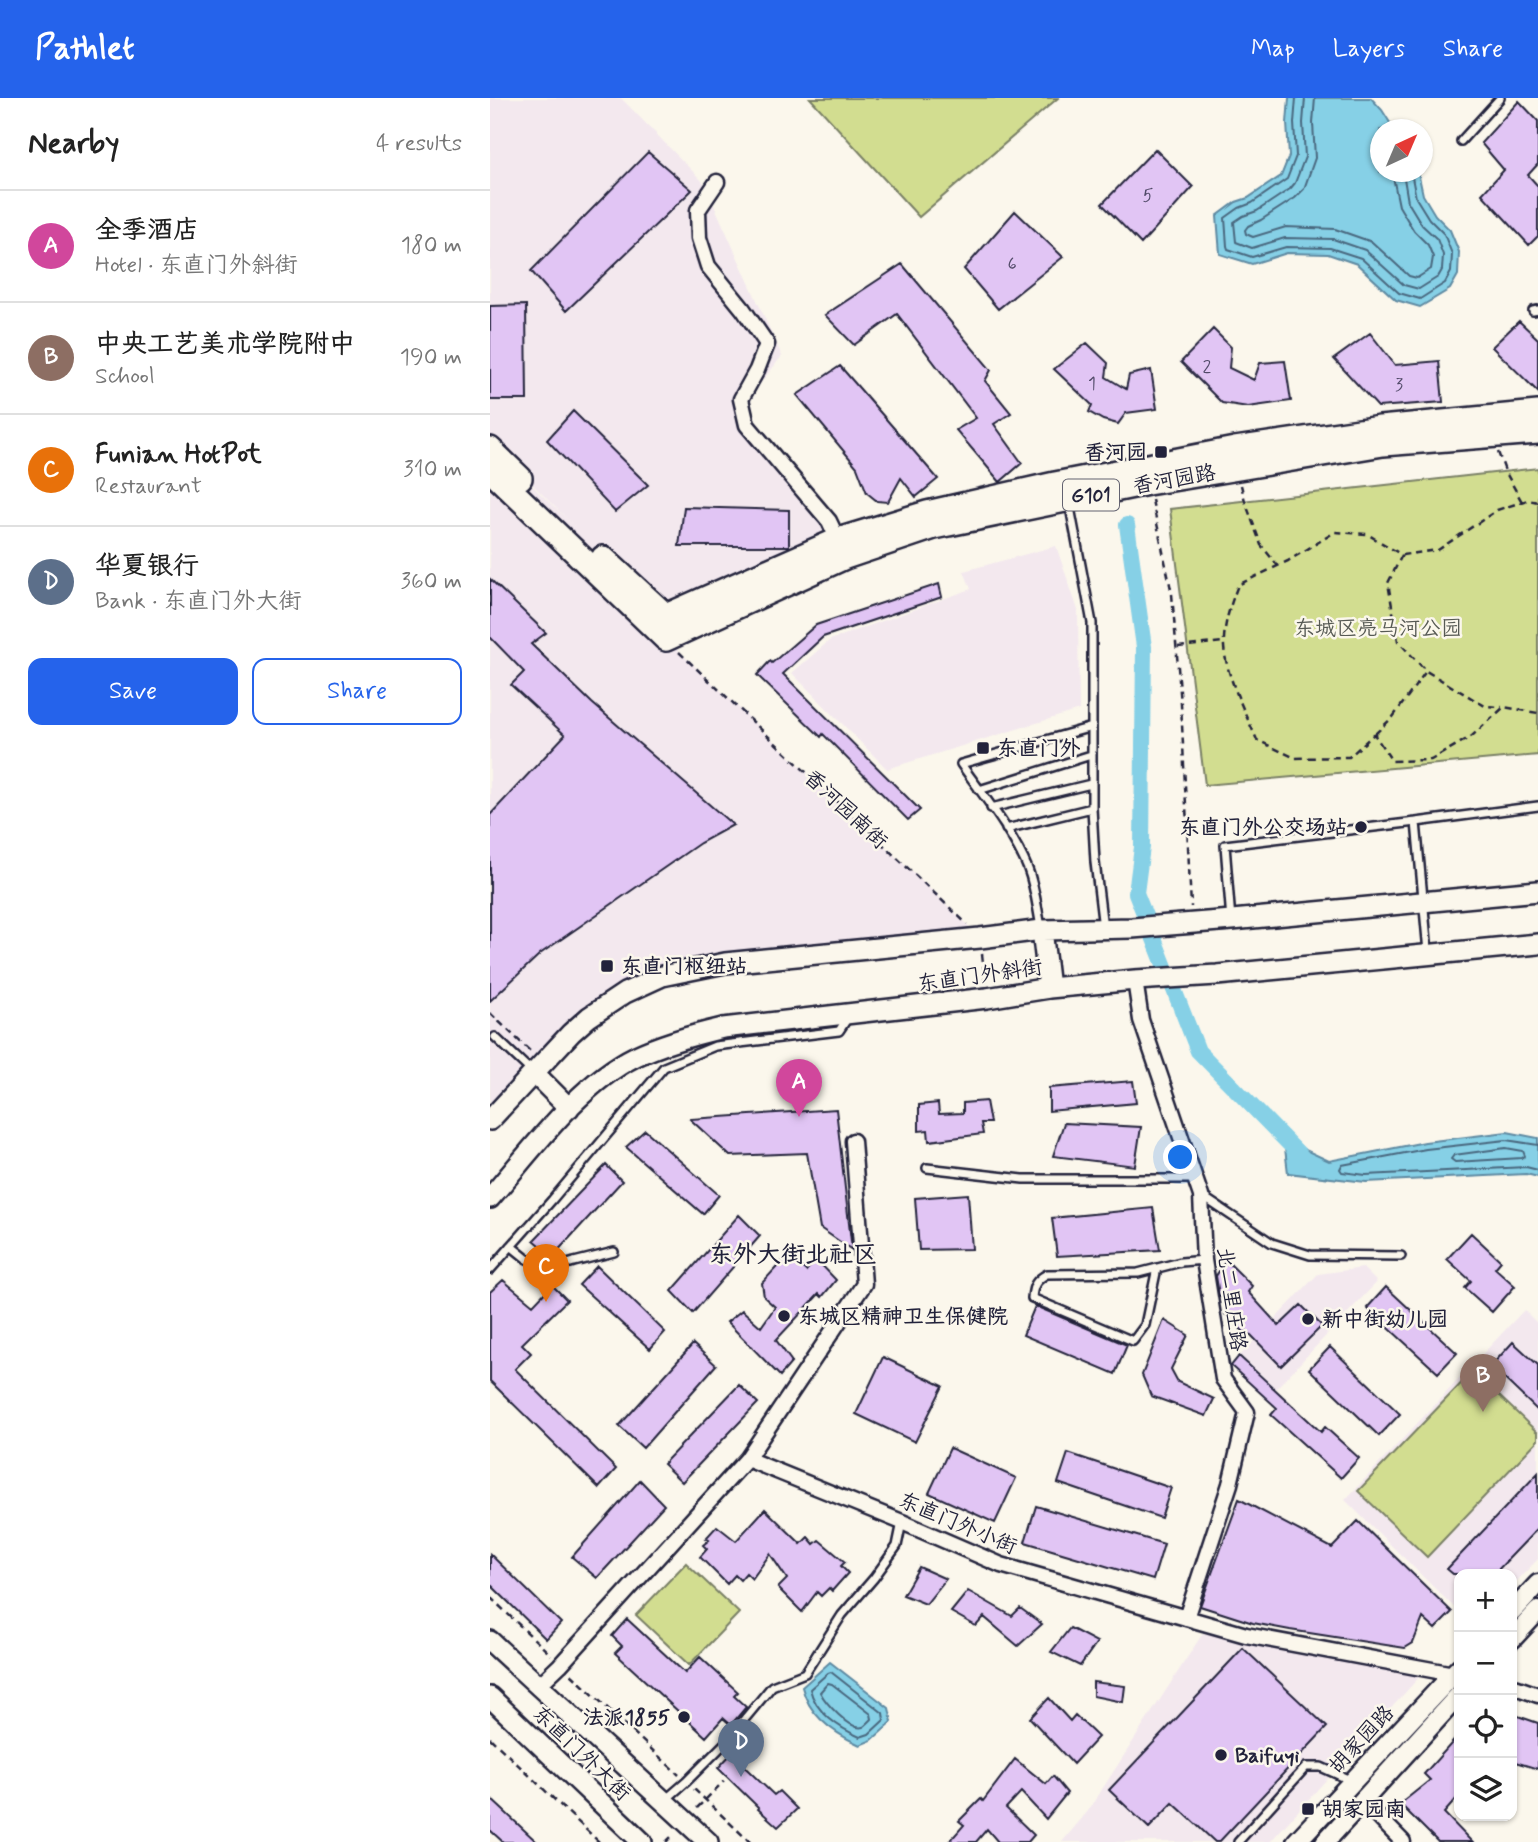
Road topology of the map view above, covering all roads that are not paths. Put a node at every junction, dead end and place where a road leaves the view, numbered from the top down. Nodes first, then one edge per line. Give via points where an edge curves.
1 (1500, 98) edge
2 (1461, 141) dead end
3 (717, 182) dead end
4 (1538, 413) edge
5 (1538, 432) edge
6 (490, 449) edge
7 (490, 470) edge
8 (1069, 500) junction
9 (838, 540) junction
10 (666, 628) junction
11 (1092, 727) junction
12 (1091, 755) junction
13 (1091, 784) junction
14 (979, 790) junction
15 (1538, 806) edge
16 (990, 808) junction
17 (1092, 808) junction
18 (1416, 822) junction
19 (1006, 829) junction
20 (1538, 891) edge
21 (1423, 902) junction
22 (1231, 920) junction
23 (1103, 929) junction
24 (1042, 930) junction
25 (1538, 944) edge
26 (1429, 954) junction
27 (1135, 980) junction
28 (1049, 988) junction
29 (851, 1013) junction
30 (495, 1037) dead end
31 (537, 1067) junction
32 (569, 1108) junction
33 (490, 1120) edge
34 (853, 1141) dead end
35 (927, 1168) dead end
36 (1196, 1180) junction
37 (1201, 1196) junction
38 (490, 1198) edge
39 (511, 1246) junction
40 (614, 1252) dead end
41 (1401, 1256) dead end
42 (1204, 1260) junction
43 (1157, 1268) junction
44 (490, 1270) edge
45 (747, 1459) junction
46 (902, 1522) junction
47 (1538, 1584) edge
48 (1517, 1607) edge
49 (1538, 1611) edge
50 (1186, 1618) junction
51 (1517, 1634) edge
52 (490, 1641) edge
53 (1454, 1672) edge
54 (1454, 1676) edge
55 (538, 1686) junction
56 (1517, 1688) edge
57 (1538, 1695) edge
58 (490, 1697) edge
59 (1454, 1701) edge
60 (1353, 1781) junction
61 (664, 1801) junction
62 (1363, 1801) junction
63 (642, 1842) edge
64 (708, 1842) edge
65 (1238, 1842) edge
66 (1296, 1842) edge
67 (1325, 1842) edge
68 (1403, 1842) edge

1 - 2 lane
3 - 9 street via 698,210 699,238 708,267 767,344 741,399 747,425 830,521
4 - 9 highway, 香河园路 / G101 via 1380,428 1189,458 928,513
5 - 8 highway, 香河园路 / G101 via 1382,444
6 - 10 highway
7 - 10 highway
8 - 10 highway, 香河园路 / G101 via 934,527
8 - 11 lane via 1092,623
9 - 10 highway, 香河园路 / G101
11 - 12 lane
11 - 14 lane via 961,764
12 - 13 lane
12 - 14 lane
13 - 16 lane
13 - 17 lane
14 - 16 lane
15 - 18 lane
16 - 19 lane
17 - 19 lane
17 - 23 lane
18 - 21 lane
18 - 22 lane via 1225,845
19 - 24 lane via 1033,882
20 - 21 main road, 东直门外斜街
21 - 22 main road, 东直门外斜街
21 - 26 lane
22 - 23 main road, 东直门外斜街
23 - 24 main road, 东直门外斜街
24 - 28 main road
24 - 31 main road, 东直门外斜街 via 726,963 662,976 589,1017
25 - 26 main road, 东直门外斜街
26 - 27 main road, 东直门外斜街
27 - 28 main road, 东直门外斜街
27 - 36 street, 北二里庄路 via 1141,1020
28 - 29 main road, 东直门外斜街
29 - 32 main road, 东直门外斜街 via 685,1037 635,1056 602,1077
29 - 39 lane via 839,1031 715,1046 664,1067
30 - 31 lane
31 - 32 main road
31 - 33 main road, 东直门外斜街
32 - 38 main road, 东直门外斜街
34 - 45 street via 864,1284
35 - 36 lane via 1023,1179
36 - 37 street, 北二里庄路
37 - 41 lane via 1272,1243 1310,1255
37 - 42 street, 北二里庄路
39 - 40 lane via 551,1269
39 - 44 lane
42 - 43 lane
42 - 50 street, 北二里庄路 via 1223,1378 1247,1412 1230,1484
43 - 43 lane via 1138,1273 1047,1274 1033,1287 1032,1298 1133,1341 1145,1325
45 - 46 street, 东直门外小街
45 - 55 street
46 - 50 street, 东直门外小街 via 1001,1565
46 - 61 lane via 897,1546 842,1615 805,1673 772,1686 724,1744
47 - 48 street
49 - 51 street
50 - 53 street, 东直门外小街 via 1246,1635
52 - 55 main road, 东直门外大街
54 - 60 street, 胡家园路
55 - 61 main road, 东直门外大街
56 - 57 street
58 - 63 main road, 东直门外大街
59 - 62 street, 胡家园路
60 - 65 lane via 1306,1767
60 - 66 street, 胡家园路
61 - 64 main road, 东直门外大街
62 - 67 street, 胡家园路
62 - 68 street

